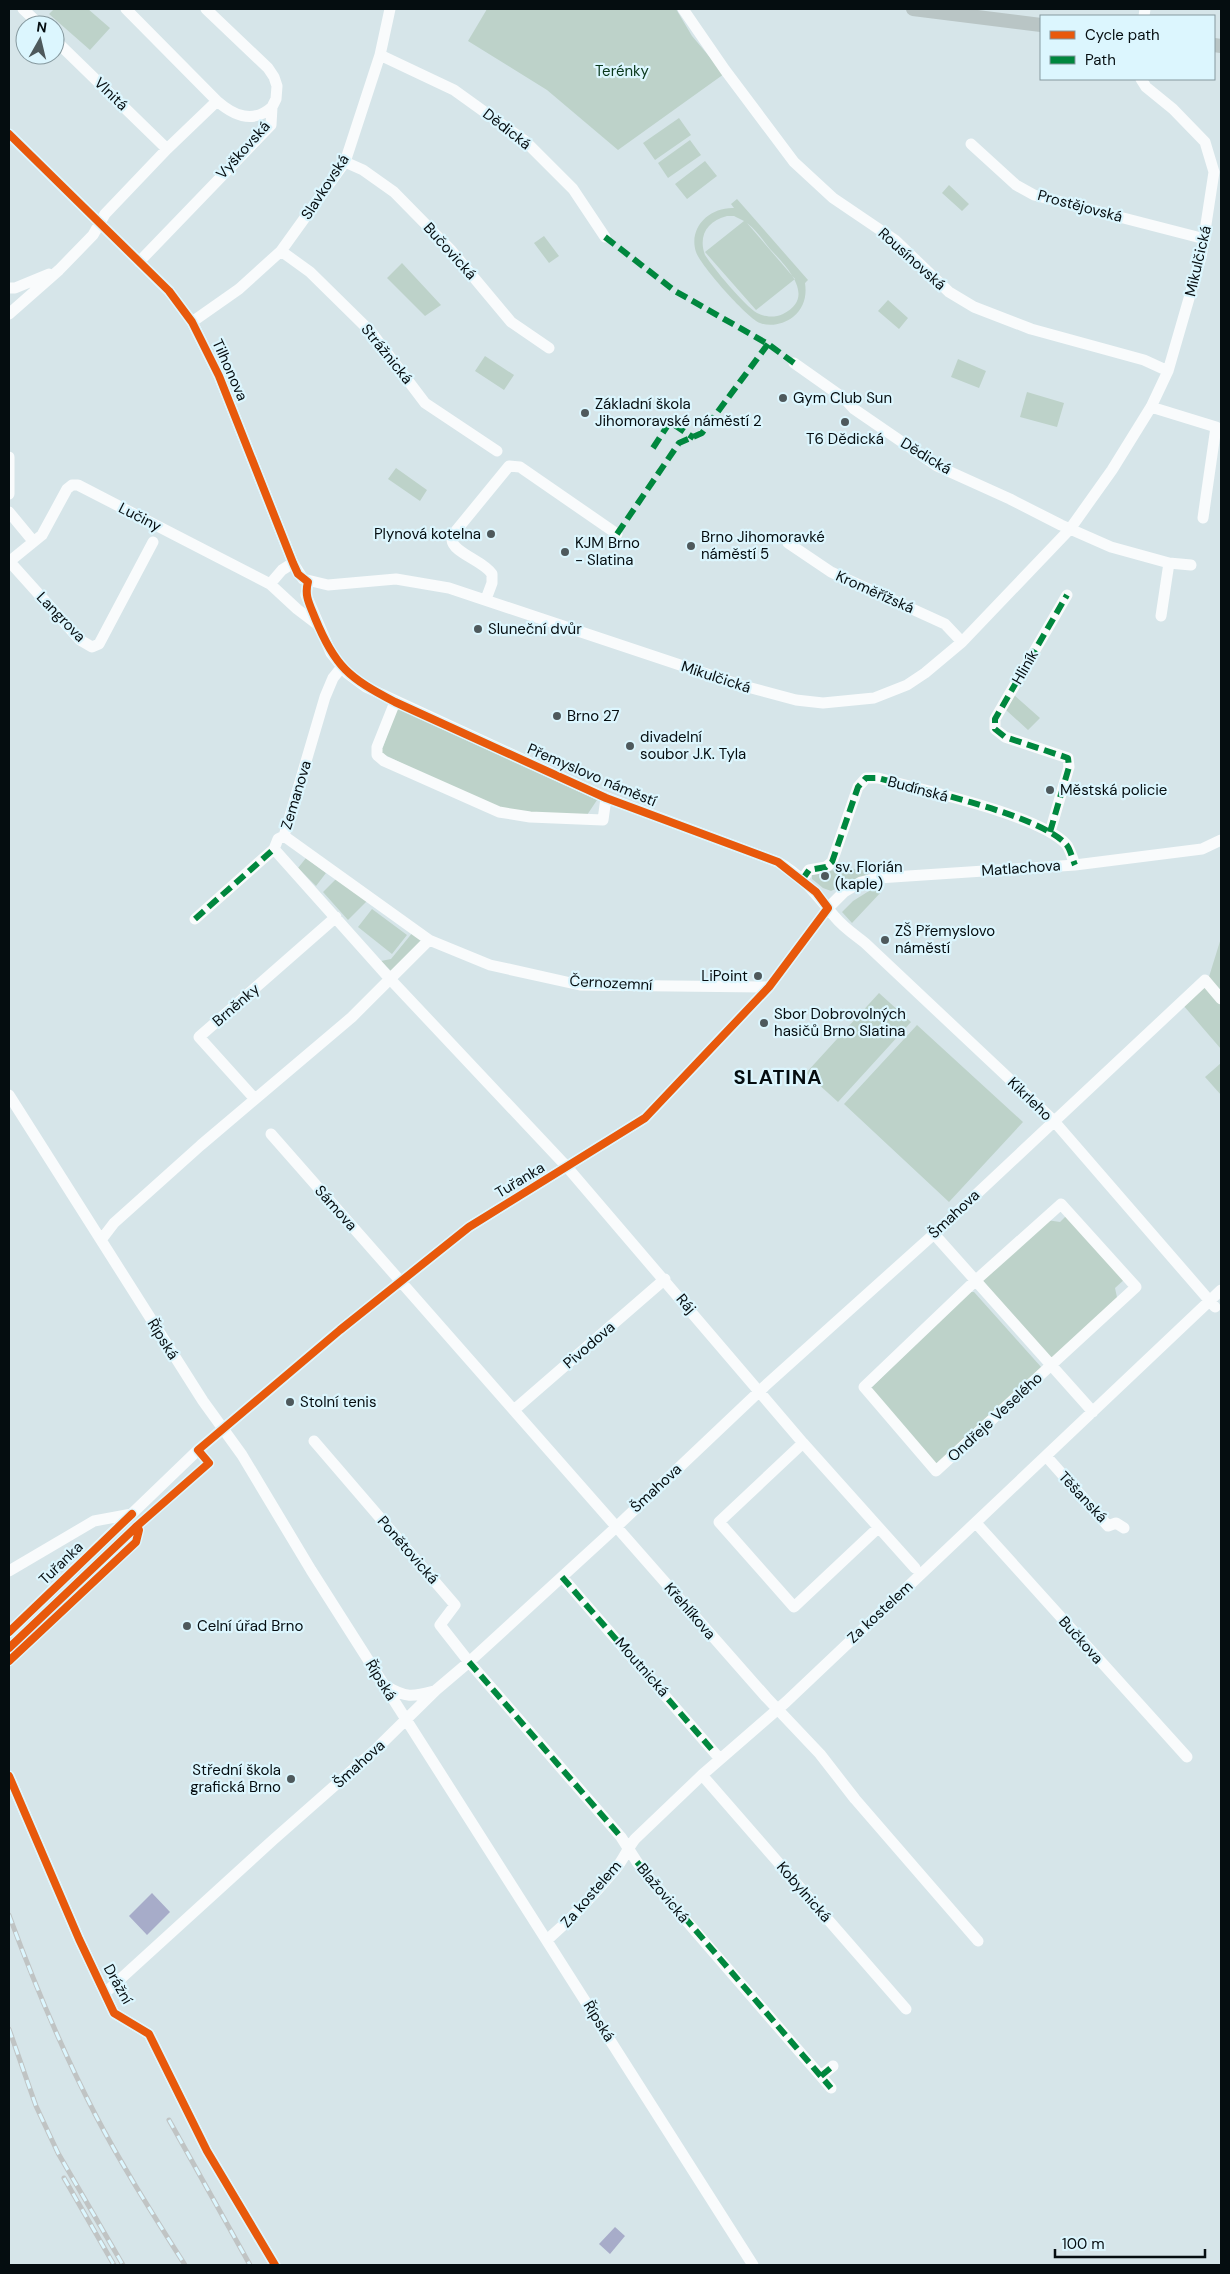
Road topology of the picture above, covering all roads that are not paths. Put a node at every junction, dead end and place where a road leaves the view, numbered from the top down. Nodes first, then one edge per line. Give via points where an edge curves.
1 (126, 9) edge
2 (206, 9) edge
3 (390, 9) edge
4 (683, 9) edge
5 (913, 9) edge
6 (1040, 25) edge
7 (65, 50) edge
8 (380, 55) junction
9 (1142, 80) edge
10 (218, 101) junction
11 (272, 107) junction
12 (9, 134) edge
13 (971, 144) dead end
14 (167, 148) junction
15 (345, 162) junction
16 (101, 224) junction
17 (605, 237) dead end
18 (1205, 239) junction
19 (281, 251) junction
20 (139, 262) junction
21 (59, 270) junction
22 (9, 288) edge
23 (9, 314) edge
24 (192, 322) junction
25 (549, 348) dead end
26 (794, 363) dead end
27 (1168, 371) junction
28 (1151, 407) junction
29 (497, 451) dead end
30 (9, 457) edge
31 (9, 494) edge
32 (9, 512) edge
33 (1204, 518) dead end
34 (1070, 529) junction
35 (617, 534) dead end
36 (33, 541) junction
37 (153, 542) dead end
38 (788, 543) dead end
39 (9, 561) edge
40 (1168, 563) junction
41 (293, 564) junction
42 (1191, 565) dead end
43 (308, 582) junction
44 (270, 584) junction
45 (1067, 596) dead end
46 (486, 599) junction
47 (1161, 616) dead end
48 (318, 625) junction
49 (962, 642) junction
50 (341, 668) junction
51 (395, 702) junction
52 (606, 798) junction
53 (1050, 832) junction
54 (284, 836) junction
55 (1221, 840) edge
56 (274, 849) junction
57 (1075, 865) junction
58 (802, 880) junction
59 (828, 908) junction
60 (336, 917) junction
61 (194, 920) dead end
62 (430, 940) junction
63 (391, 980) junction
64 (769, 987) junction
65 (1221, 999) edge
66 (9, 1095) edge
67 (255, 1099) junction
68 (1053, 1120) junction
69 (271, 1134) dead end
70 (567, 1167) junction
71 (934, 1234) junction
72 (101, 1240) junction
73 (665, 1279) junction
74 (401, 1281) junction
75 (975, 1281) junction
76 (1221, 1290) edge
77 (1213, 1304) junction
78 (1050, 1367) junction
79 (761, 1392) junction
80 (514, 1410) junction
81 (1093, 1412) junction
82 (223, 1429) junction
83 (314, 1440) dead end
84 (803, 1443) junction
85 (1046, 1456) junction
86 (132, 1514) junction
87 (976, 1523) junction
88 (616, 1527) junction
89 (878, 1528) junction
90 (1124, 1528) dead end
91 (915, 1568) dead end
92 (9, 1571) edge
93 (562, 1576) junction
94 (9, 1632) edge
95 (469, 1662) junction
96 (384, 1684) junction
97 (436, 1690) junction
98 (778, 1708) junction
99 (407, 1721) junction
100 (1187, 1757) dead end
101 (720, 1760) junction
102 (9, 1776) edge
103 (702, 1776) junction
104 (628, 1848) junction
105 (547, 1940) junction
106 (978, 1941) dead end
107 (105, 1993) junction
108 (906, 2009) dead end
109 (833, 2066) dead end
110 (821, 2076) junction
111 (831, 2088) dead end
112 (274, 2265) edge
113 (753, 2265) edge

1 - 10 street
2 - 11 street, Vyškovská via 268,68 277,86
3 - 8 street, Slavkovská
4 - 27 street, Rousínovská via 794,162 833,198 895,240 949,292 974,307 1032,329 1135,358
5 - 6 main road
7 - 14 street, Vlnitá
8 - 15 street, Slavkovská
8 - 17 street, Dědická via 454,90 525,141 573,188
9 - 18 street, Mikulčická via 1190,125 1205,142 1211,156 1214,172
10 - 11 street via 235,114 245,117 257,117
10 - 14 street
11 - 20 street, Vyškovská via 270,125
12 - 16 street, Tilhonova
13 - 18 street, Prostějovská via 1016,185 1034,195
14 - 16 street via 105,214
15 - 19 street, Slavkovská
15 - 25 street, Bučovická via 363,170 394,192 450,249 510,322
16 - 20 street, Tilhonova
16 - 21 street
18 - 27 street, Mikulčická
19 - 24 street, Slavkovská via 238,289
19 - 29 street, Strážnická via 310,272 372,333 426,403
20 - 24 street, Tilhonova via 169,291
21 - 22 street
21 - 23 street
24 - 41 street, Tilhonova via 219,376
26 - 34 street, Dědická via 937,466
27 - 28 street, Mikulčická
28 - 33 street via 1216,427
28 - 34 street, Mikulčická
30 - 31 street
32 - 36 street
34 - 40 street via 1111,547
34 - 49 street, Mikulčická
35 - 46 street via 520,467 509,466 455,532 452,540 455,548 492,574
36 - 39 street, Lučiny
36 - 44 street, Lučiny via 42,534 66,489 78,485
37 - 39 street, Langrova via 99,644 92,647 80,640
38 - 49 street, Kroměřížská via 831,572 945,624
40 - 42 street
40 - 47 street
41 - 43 street, Tilhonova via 298,574
41 - 44 street via 282,570
43 - 46 street, Mikulčická via 328,585 405,580 433,584
43 - 48 street via 306,595
44 - 48 street, Lučiny
45 - 53 street, Hliník via 995,719 995,729 1004,738 1068,758 1069,767
46 - 49 street, Mikulčická via 740,686 818,703 874,698 907,685
48 - 50 street
50 - 51 street, Přemyslovo náměstí via 366,687
50 - 54 street, Zemanova via 327,692
51 - 52 street, Přemyslovo náměstí
51 - 52 street, Přemyslovo náměstí via 377,747 377,755 419,777 499,812 530,816 603,820
52 - 58 street, Přemyslovo náměstí via 778,862
53 - 57 street, Budínská via 1067,844
53 - 58 street, Budínská via 1013,816 878,778 866,778 858,787 832,862 826,867 809,870
54 - 56 street, Zemanova via 278,839
54 - 62 street, Černozemní
55 - 57 street, Matlachova via 1202,849
56 - 60 street
56 - 61 street, Zemanova
57 - 59 street, Matlachova via 878,878 855,885
58 - 59 street, Přemyslovo náměstí
59 - 64 street, Tuřanka
59 - 68 street, Kikrleho
60 - 63 street
60 - 67 street, Brněnky via 200,1037
62 - 63 street
62 - 64 street, Černozemní via 490,965 580,985
63 - 67 street
63 - 70 street
64 - 70 street, Tuřanka via 645,1118
65 - 68 street, Šmahova via 1205,980
66 - 72 street, Řípská
67 - 72 street via 114,1223
68 - 71 street, Šmahova
68 - 77 street, Kikrleho
69 - 74 street, Sámova
70 - 73 street, Ráj
70 - 74 street, Tuřanka via 469,1227
71 - 75 street, Ondřeje Veselého
71 - 79 street, Šmahova
72 - 82 street, Řípská
73 - 79 street, Ráj
73 - 80 street, Pivodova
74 - 80 street, Křehlíkova
74 - 82 street, Tuřanka
75 - 78 street, Ondřeje Veselého
75 - 78 street, Ondřeje Veselého via 1061,1204 1136,1287
75 - 78 street, Ondřeje Veselého via 864,1387 936,1471
76 - 77 street, Za kostelem
77 - 81 street, Za kostelem
78 - 81 street, Ondřeje Veselého
79 - 84 street, Ráj
79 - 88 street, Šmahova
80 - 88 street, Křehlíkova
81 - 85 street, Za kostelem
82 - 86 street, Tuřanka
82 - 96 street, Řípská
83 - 95 street, Ponětovická via 455,1605 440,1624
84 - 89 street, Ráj
84 - 89 street via 719,1522 794,1607
85 - 87 street, Za kostelem
85 - 90 street, Těšanská via 1108,1526 1116,1523
86 - 92 street via 94,1521
86 - 94 street, Tuřanka
87 - 98 street, Za kostelem
87 - 100 street, Bučkova
88 - 93 street, Šmahova
88 - 98 street, Křehlíkova
89 - 91 street, Ráj
93 - 95 street, Šmahova
93 - 101 street, Moutnická
95 - 97 street, Šmahova
95 - 104 street, Blažovická
96 - 97 street via 405,1696
96 - 99 street, Řípská
97 - 99 street, Šmahova
98 - 101 street, Za kostelem
98 - 106 street, Křehlíkova
99 - 105 street, Řípská
99 - 107 street, Šmahova
101 - 103 street, Za kostelem
102 - 107 street, Drážní via 78,1939
103 - 104 street, Za kostelem
103 - 108 street, Kobylnická
104 - 105 street, Za kostelem via 614,1871
104 - 110 street, Blažovická via 651,1880
105 - 113 street, Řípská
107 - 112 street, Drážní via 114,2013 149,2034 207,2151
109 - 110 street
110 - 111 street, Blažovická

